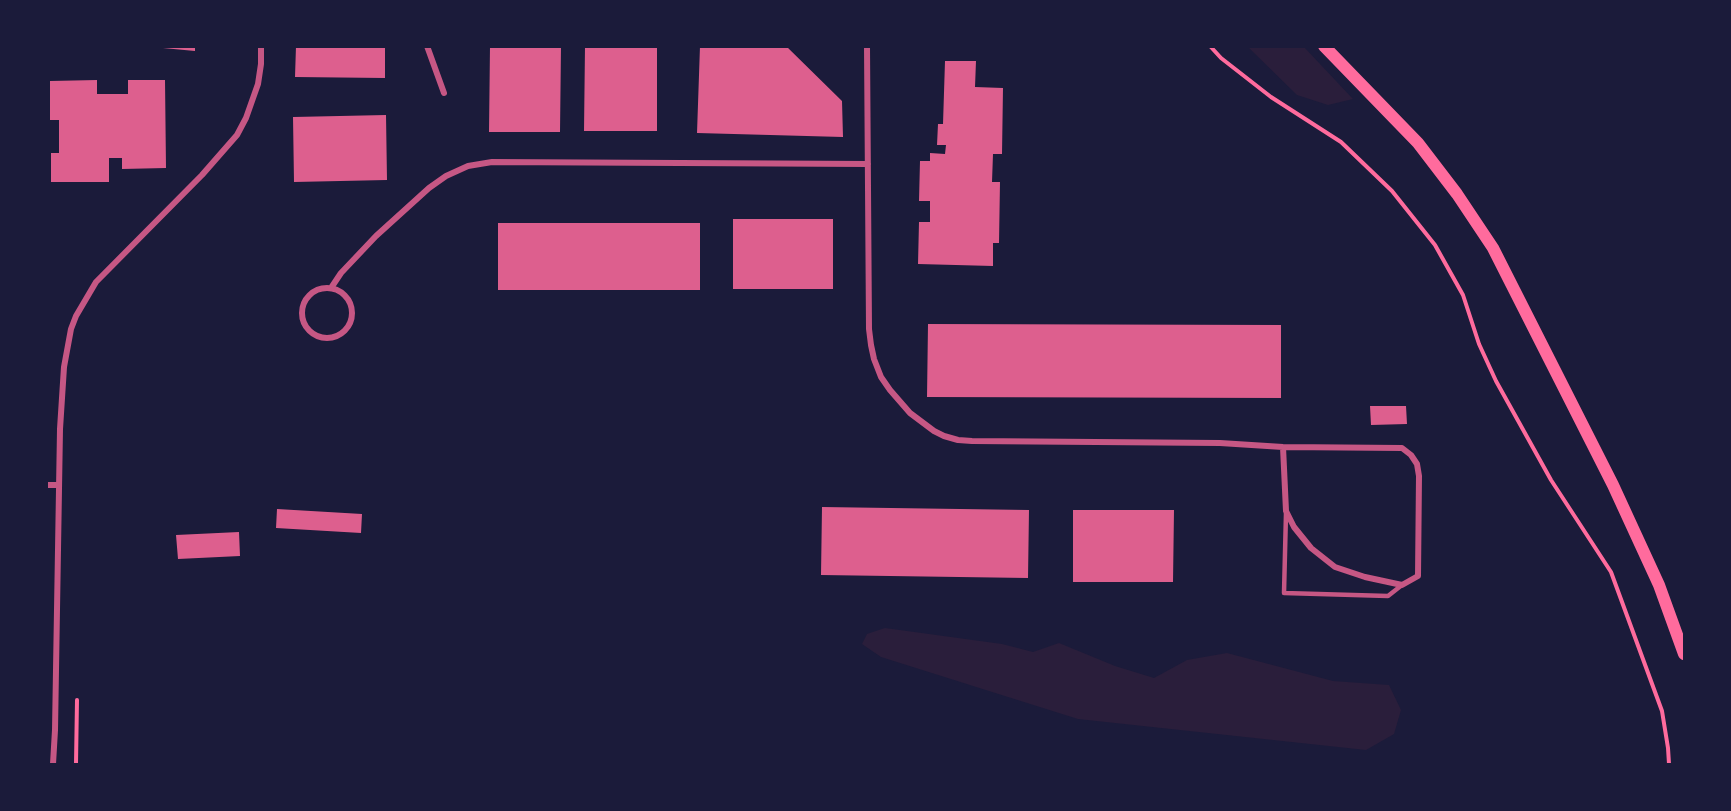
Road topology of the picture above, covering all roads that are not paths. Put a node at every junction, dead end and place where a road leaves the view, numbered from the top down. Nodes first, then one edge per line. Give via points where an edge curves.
1 (261, 46) edge
2 (427, 46) edge
3 (867, 46) edge
4 (1324, 46) edge
5 (444, 93) dead end
6 (868, 164) junction
7 (331, 288) junction
8 (1283, 447) junction
9 (46, 485) edge
10 (59, 485) junction
11 (1286, 510) junction
12 (1402, 585) junction
13 (1684, 654) edge
14 (54, 763) edge

1 - 10 street via 258,84 237,135 96,282 76,316 64,367
2 - 5 street
3 - 6 street
4 - 13 main road via 1418,143 1493,248 1621,501 1659,585
6 - 7 street via 492,162 468,166 429,188 384,229
6 - 8 street via 869,329 874,360 890,390 910,413 934,431 972,441
7 - 7 street via 312,293 302,310 307,329 324,339 343,333 353,316 348,297
8 - 11 street
8 - 12 street via 1402,448 1411,455 1417,464 1420,489 1418,576
9 - 10 street
10 - 14 street
11 - 12 street via 1311,548 1335,567
11 - 12 lane via 1284,593 1388,596

